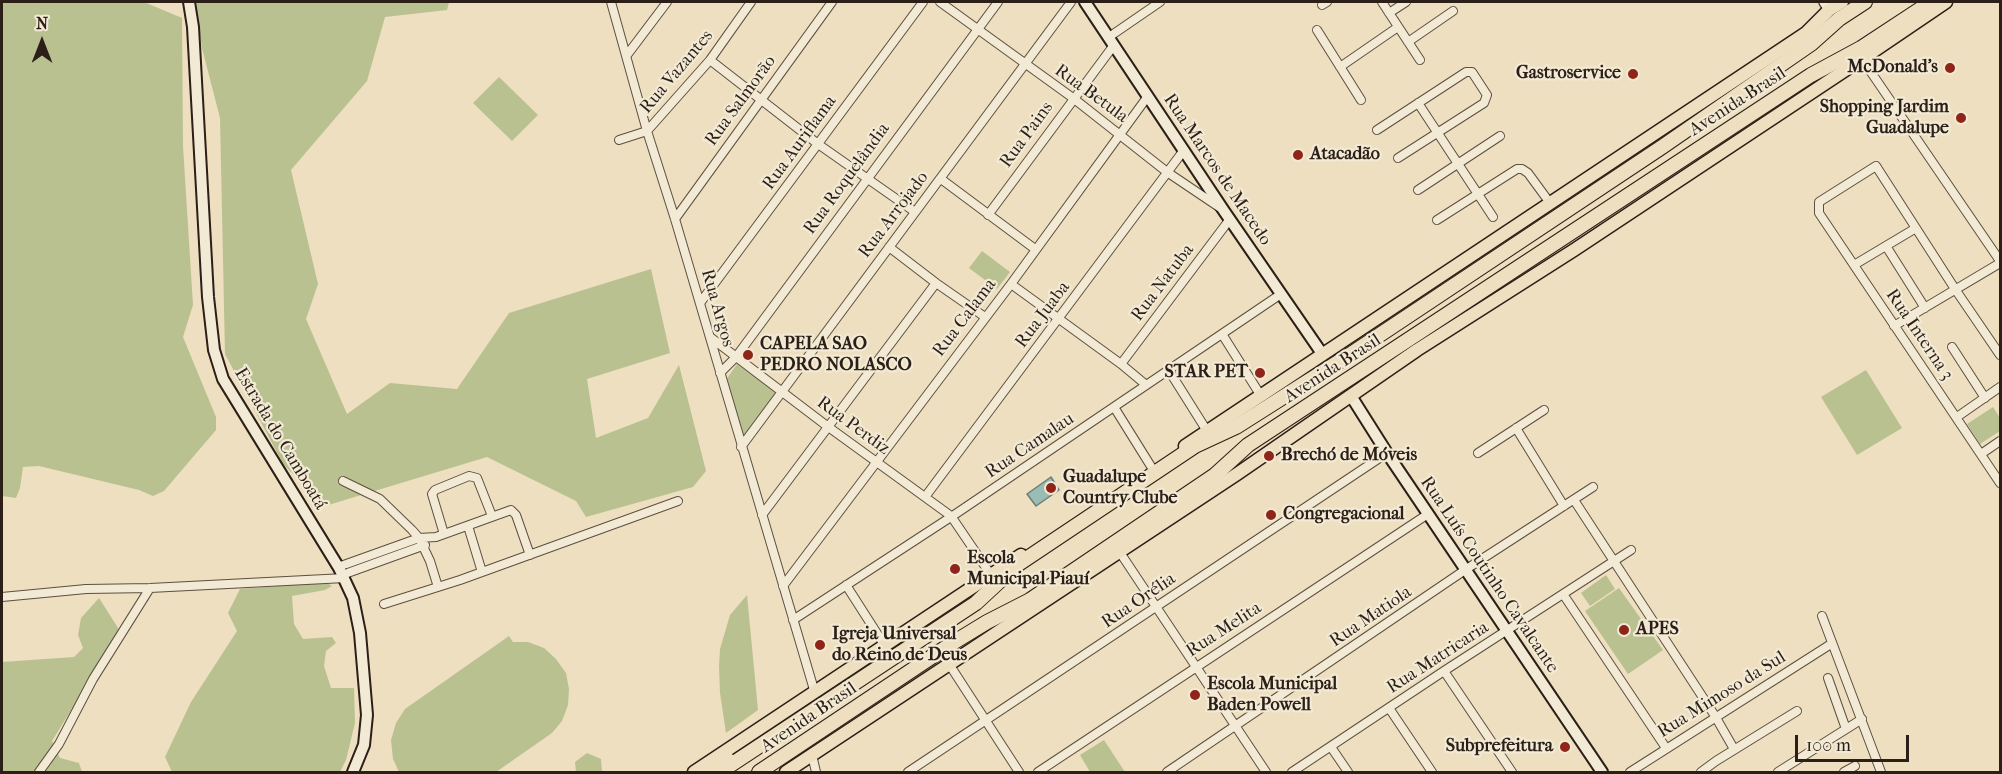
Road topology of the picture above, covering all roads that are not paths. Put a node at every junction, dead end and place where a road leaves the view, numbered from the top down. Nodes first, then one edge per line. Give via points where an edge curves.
1 (189, 2) edge
2 (611, 2) edge
3 (667, 2) edge
4 (751, 2) edge
5 (832, 2) edge
6 (923, 2) edge
7 (940, 2) edge
8 (998, 2) edge
9 (1071, 2) edge
10 (1085, 2) edge
11 (1160, 2) edge
12 (1382, 2) edge
13 (1406, 2) edge
14 (1842, 2) edge
15 (1865, 2) edge
16 (1931, 2) edge
17 (1946, 2) edge
18 (1826, 6) edge
19 (1453, 11) dead end
20 (1389, 13) junction
21 (1398, 27) junction
22 (977, 29) junction
23 (1317, 30) dead end
24 (1111, 41) junction
25 (1408, 42) junction
26 (627, 55) junction
27 (1862, 59) junction
28 (710, 60) junction
29 (1420, 60) dead end
30 (1025, 64) junction
31 (1340, 67) junction
32 (1148, 96) junction
33 (1073, 98) junction
34 (761, 99) junction
35 (1361, 100) dead end
36 (1418, 103) junction
37 (1377, 130) dead end
38 (647, 131) junction
39 (1119, 133) junction
40 (1438, 133) junction
41 (1500, 136) dead end
42 (620, 140) dead end
43 (818, 144) junction
44 (1184, 150) junction
45 (1398, 158) dead end
46 (1458, 164) junction
47 (1167, 172) junction
48 (866, 178) junction
49 (940, 179) junction
50 (1419, 190) dead end
51 (1477, 194) junction
52 (1550, 203) junction
53 (915, 213) junction
54 (988, 215) junction
55 (1227, 215) junction
56 (1493, 217) dead end
57 (675, 219) junction
58 (1437, 220) dead end
59 (1916, 228) junction
60 (1886, 246) junction
61 (889, 247) junction
62 (1035, 249) junction
63 (2001, 262) edge
64 (1854, 266) junction
65 (936, 283) junction
66 (1011, 284) junction
67 (1955, 289) junction
68 (1281, 294) junction
69 (700, 303) junction
70 (1925, 308) junction
71 (985, 317) junction
72 (1058, 319) junction
73 (1894, 326) junction
74 (1222, 334) junction
75 (710, 337) junction
76 (1952, 347) dead end
77 (1323, 355) junction
78 (2001, 355) edge
79 (736, 357) junction
80 (1121, 364) junction
81 (1168, 369) junction
82 (720, 374) junction
83 (1145, 384) junction
84 (2001, 387) edge
85 (781, 391) junction
86 (1261, 396) junction
87 (1351, 396) junction
88 (1986, 398) junction
89 (1114, 407) junction
90 (1544, 410) dead end
91 (1957, 417) junction
92 (827, 426) junction
93 (1516, 428) junction
94 (1208, 431) junction
95 (2001, 441) edge
96 (741, 447) junction
97 (1387, 453) junction
98 (1478, 453) dead end
99 (1981, 454) junction
100 (876, 462) junction
101 (1152, 468) junction
102 (343, 481) dead end
103 (2001, 483) edge
104 (1593, 487) dead end
105 (925, 497) junction
106 (1574, 500) junction
107 (678, 501) dead end
108 (1564, 506) junction
109 (1428, 514) junction
110 (762, 515) junction
111 (492, 516) junction
112 (951, 516) junction
113 (468, 526) junction
114 (444, 534) junction
115 (421, 542) junction
116 (1631, 550) dead end
117 (1119, 551) junction
118 (530, 555) junction
119 (1614, 562) junction
120 (1465, 570) junction
121 (482, 572) junction
122 (342, 573) junction
123 (991, 575) junction
124 (846, 585) junction
125 (783, 586) junction
126 (438, 587) junction
127 (150, 588) junction
128 (1563, 594) junction
129 (2, 597) edge
130 (384, 604) dead end
131 (1155, 608) junction
132 (1822, 616) dead end
133 (793, 620) junction
134 (1507, 631) junction
135 (1831, 644) junction
136 (885, 646) junction
137 (949, 664) junction
138 (1196, 667) junction
139 (1444, 671) junction
140 (1828, 678) dead end
141 (815, 693) junction
142 (1389, 708) junction
143 (1797, 711) dead end
144 (1715, 717) junction
145 (1862, 719) junction
146 (986, 722) junction
147 (1235, 727) junction
148 (1846, 729) junction
149 (783, 731) junction
150 (1331, 747) junction
151 (1666, 748) junction
152 (1734, 749) junction
153 (812, 755) junction
154 (1855, 766) dead end
155 (39, 772) edge
156 (353, 772) edge
157 (694, 772) edge
158 (703, 772) edge
159 (720, 772) edge
160 (759, 772) edge
161 (786, 772) edge
162 (816, 772) edge
163 (908, 772) edge
164 (1019, 772) edge
165 (1038, 772) edge
166 (1167, 772) edge
167 (1266, 772) edge
168 (1292, 772) edge
169 (1348, 772) edge
170 (1432, 772) edge
171 (1512, 772) edge
172 (1602, 772) edge
173 (1630, 772) edge
174 (1701, 772) edge
175 (1778, 772) edge
176 (1844, 772) edge
177 (1881, 772) edge

1 - 122 main road, Estrada do Camboatá via 194,27 208,297 217,363 223,379
2 - 26 street, Rua Argos
3 - 26 street
4 - 28 street, Rua Vazantes
5 - 34 street, Rua Salmorão
6 - 43 street, Rua Auriflama
7 - 22 street, Rua Betula
8 - 22 street, Rua Roquelândia
9 - 30 street, Rua Arrojado
10 - 24 main road, Rua Marcos de Macedo
11 - 24 street, Rua Pains
12 - 20 street
13 - 20 street
14 - 18 main road, Avenida Brasil
15 - 149 highway, Avenida Brasil via 1662,147 1351,354 1236,427 1185,453 1017,565 976,603
16 - 160 highway, Avenida Brasil via 1811,75 1248,446 1215,475 1030,600 951,644
17 - 27 main road, Avenida Brasil
18 - 52 main road, Avenida Brasil via 1806,33
19 - 25 street
20 - 21 street
21 - 25 street
21 - 31 street
22 - 30 street, Rua Betula
22 - 48 street, Rua Roquelândia
23 - 31 street
24 - 32 main road, Rua Marcos de Macedo
24 - 33 street, Rua Pains
25 - 29 street
26 - 38 street, Rua Argos
27 - 63 street
27 - 87 main road, Avenida Brasil
28 - 34 street
28 - 38 street, Rua Vazantes
30 - 33 street, Rua Betula
30 - 49 street, Rua Arrojado
31 - 35 street
32 - 39 street, Rua Calama
32 - 44 main road, Rua Marcos de Macedo
33 - 39 street, Rua Betula
33 - 54 street, Rua Pains
34 - 43 street
34 - 57 street, Rua Salmorão
36 - 37 street
36 - 40 street
36 - 40 street via 1472,72 1487,95 1486,100
38 - 42 street
38 - 57 street, Rua Argos
39 - 47 street, Rua Betula
39 - 62 street, Rua Calama
40 - 45 street
40 - 46 street
41 - 46 street
43 - 48 street
43 - 69 street, Rua Auriflama
44 - 47 street, Rua Juaba
44 - 55 main road, Rua Marcos de Macedo
46 - 50 street
46 - 51 street
47 - 55 street, Rua Betula
47 - 72 street, Rua Juaba
48 - 53 street
48 - 79 street, Rua Roquelândia
49 - 53 street, Rua Arrojado
49 - 54 street
51 - 52 street via 1521,169
51 - 56 street
51 - 58 street
52 - 77 main road, Avenida Brasil
53 - 61 street, Rua Arrojado
54 - 62 street
55 - 68 main road, Rua Marcos de Macedo
55 - 80 street, Rua Natuba
57 - 69 street, Rua Argos
59 - 60 street
59 - 64 street, Rua Interna 3 via 1876,166 1819,202 1819,213
59 - 67 street
60 - 64 street
60 - 70 street
61 - 65 street
61 - 85 street, Rua Arrojado
62 - 66 street, Rua Calama
63 - 67 street
64 - 73 street, Rua Interna 3
65 - 71 street
65 - 92 street
66 - 71 street, Rua Calama
66 - 72 street
67 - 70 street
67 - 78 street
68 - 74 street, Rua Camalau
68 - 77 main road, Rua Marcos de Macedo
69 - 75 street, Rua Argos
70 - 73 street
71 - 100 street, Rua Calama
72 - 80 street
72 - 105 street, Rua Juaba
73 - 91 street, Rua Interna 3
74 - 81 street, Rua Camalau
74 - 86 street
75 - 79 street, Rua Perdiz
75 - 82 street, Rua Argos
76 - 88 street
77 - 86 main road, Avenida Brasil
79 - 82 street, Rua Roquelândia
79 - 85 street, Rua Perdiz
80 - 83 street
81 - 83 street, Rua Camalau
81 - 94 street
82 - 96 street, Rua Argos
83 - 89 street, Rua Camalau
84 - 88 street
85 - 92 street, Rua Perdiz
85 - 96 street, Rua Arrojado
86 - 94 main road, Avenida Brasil
87 - 97 main road, Rua Luís Coutinho Cavalcante
87 - 117 main road, Avenida Brasil
88 - 91 street
89 - 101 street
89 - 112 street, Rua Camalau
90 - 93 street
91 - 99 street, Rua Interna 3
92 - 100 street, Rua Perdiz
92 - 110 street
93 - 98 street
93 - 108 street
94 - 101 main road, Avenida Brasil
95 - 99 street
96 - 110 street, Rua Argos
97 - 109 main road, Rua Luís Coutinho Cavalcante
97 - 131 street, Rua Orélia
99 - 103 street, Rua Interna 3
100 - 105 street, Rua Perdiz
100 - 125 street, Rua Calama
101 - 123 main road, Avenida Brasil
102 - 115 street via 380,499
104 - 106 street, Rua Matiola
105 - 112 street, Rua Perdiz
106 - 108 street, Rua Matiola
106 - 119 street
107 - 118 street
108 - 120 street, Rua Matiola
109 - 120 main road, Rua Luís Coutinho Cavalcante
109 - 138 street, Rua Melita
110 - 125 street, Rua Argos
111 - 113 street
111 - 114 street via 477,478 469,476 432,494
111 - 118 street via 514,512
112 - 123 street, Rua Perdiz
112 - 124 street, Rua Camalau
113 - 114 street
113 - 121 street
114 - 115 street
115 - 122 street
115 - 126 street
116 - 119 street, Rua Matricaria
117 - 131 street
117 - 137 main road, Avenida Brasil
118 - 121 street
119 - 128 street, Rua Matricaria
119 - 144 street
120 - 134 main road, Rua Luís Coutinho Cavalcante
120 - 147 street, Rua Matiola
121 - 126 street
122 - 127 street
122 - 156 main road, Estrada do Camboatá via 357,613 368,715 364,745
123 - 136 main road, Avenida Brasil
124 - 133 street, Rua Camalau
124 - 136 street
125 - 133 street, Rua Argos
126 - 130 street
127 - 129 street
127 - 155 street
128 - 134 street, Rua Matricaria
128 - 151 street
131 - 138 street
131 - 146 street, Rua Orélia
132 - 135 street
133 - 141 street, Rua Argos
134 - 139 street, Rua Matricaria
134 - 172 main road, Rua Luís Coutinho Cavalcante
135 - 144 street, Rua Mimoso da Sul
135 - 145 street
136 - 141 main road, Avenida Brasil
137 - 146 street
137 - 153 main road, Avenida Brasil
138 - 147 street
138 - 165 street, Rua Melita
139 - 142 street, Rua Matricaria
139 - 171 street
140 - 148 street
141 - 157 main road, Avenida Brasil
142 - 150 street, Rua Matricaria
142 - 170 street
143 - 152 street
144 - 151 street, Rua Mimoso da Sul
144 - 152 street
145 - 148 street
145 - 177 street
146 - 163 street, Rua Orélia
146 - 164 street
147 - 166 street, Rua Matiola
147 - 167 street
148 - 175 street
149 - 158 highway
149 - 159 highway, Avenida Brasil
150 - 168 street, Rua Matricaria
150 - 169 street
151 - 173 street, Rua Mimoso da Sul
152 - 174 street
153 - 161 main road, Avenida Brasil
153 - 162 street
154 - 176 street

